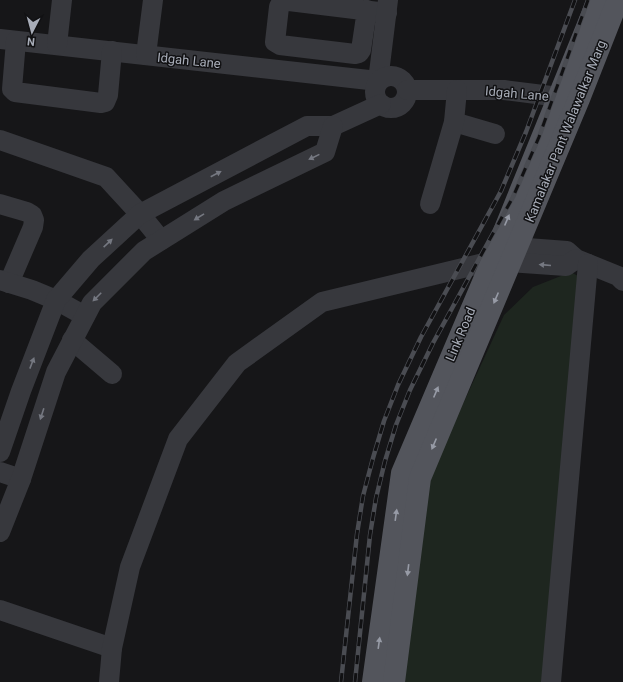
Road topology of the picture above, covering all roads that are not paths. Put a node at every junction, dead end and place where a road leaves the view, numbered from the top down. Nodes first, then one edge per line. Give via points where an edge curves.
1 (62, 0) edge
2 (152, 0) edge
3 (614, 5) edge
4 (387, 6) edge
5 (367, 10) junction
6 (86, 36) dead end
7 (58, 39) junction
8 (8, 40) edge
9 (113, 46) junction
10 (146, 49) junction
11 (378, 81) junction
12 (407, 90) junction
13 (457, 90) junction
14 (569, 98) junction
15 (381, 104) junction
16 (454, 122) junction
17 (333, 126) junction
18 (495, 134) dead end
19 (0, 140) edge
20 (0, 204) edge
21 (430, 204) dead end
22 (140, 214) junction
23 (161, 240) junction
24 (504, 254) junction
25 (582, 261) junction
26 (6, 273) edge
27 (623, 281) edge
28 (56, 300) junction
29 (85, 316) junction
30 (72, 340) junction
31 (112, 374) dead end
32 (0, 452) edge
33 (0, 472) edge
34 (21, 479) junction
35 (0, 532) edge
36 (0, 610) edge
37 (112, 648) junction
38 (109, 682) edge
39 (373, 682) edge
40 (394, 682) edge
41 (551, 682) edge

1 - 7 street
2 - 10 street
3 - 14 main road, Kamalakar Pant Walawalkar Marg
4 - 5 street
4 - 11 street
5 - 5 street via 285,1 279,7 275,42 280,45 359,53
6 - 7 street
7 - 8 street, Idgah Lane
7 - 9 street, Idgah Lane
8 - 9 street via 14,92 101,103 105,102 108,95
9 - 10 street, Idgah Lane
10 - 11 street, Idgah Lane
11 - 12 street via 387,76 398,77 406,85
11 - 15 street via 375,96
12 - 13 street, Idgah Lane
12 - 15 street via 404,101 396,107
13 - 14 street, Idgah Lane via 504,90
13 - 16 street
14 - 24 main road, Kamalakar Pant Walawalkar Marg
15 - 17 street
16 - 18 street
16 - 21 street
22 -> 17 street via 307,126
17 -> 23 street via 325,152 224,201
19 - 22 street via 106,177
20 - 26 street via 27,212 34,220
22 - 23 street
28 -> 22 street via 91,259
23 -> 29 street via 144,251 92,303
24 - 25 street via 567,251
24 - 37 street via 322,302 237,363 178,439 130,568
39 -> 24 main road, Link Road via 402,473
24 -> 40 main road, Link Road via 420,478
25 - 27 street via 618,276
25 - 41 street
26 - 28 street via 32,290
28 - 29 street
32 -> 28 street
29 - 30 street
30 - 31 street
30 -> 34 street via 56,372
33 - 34 street
34 - 35 street
36 - 37 street
37 - 38 street

